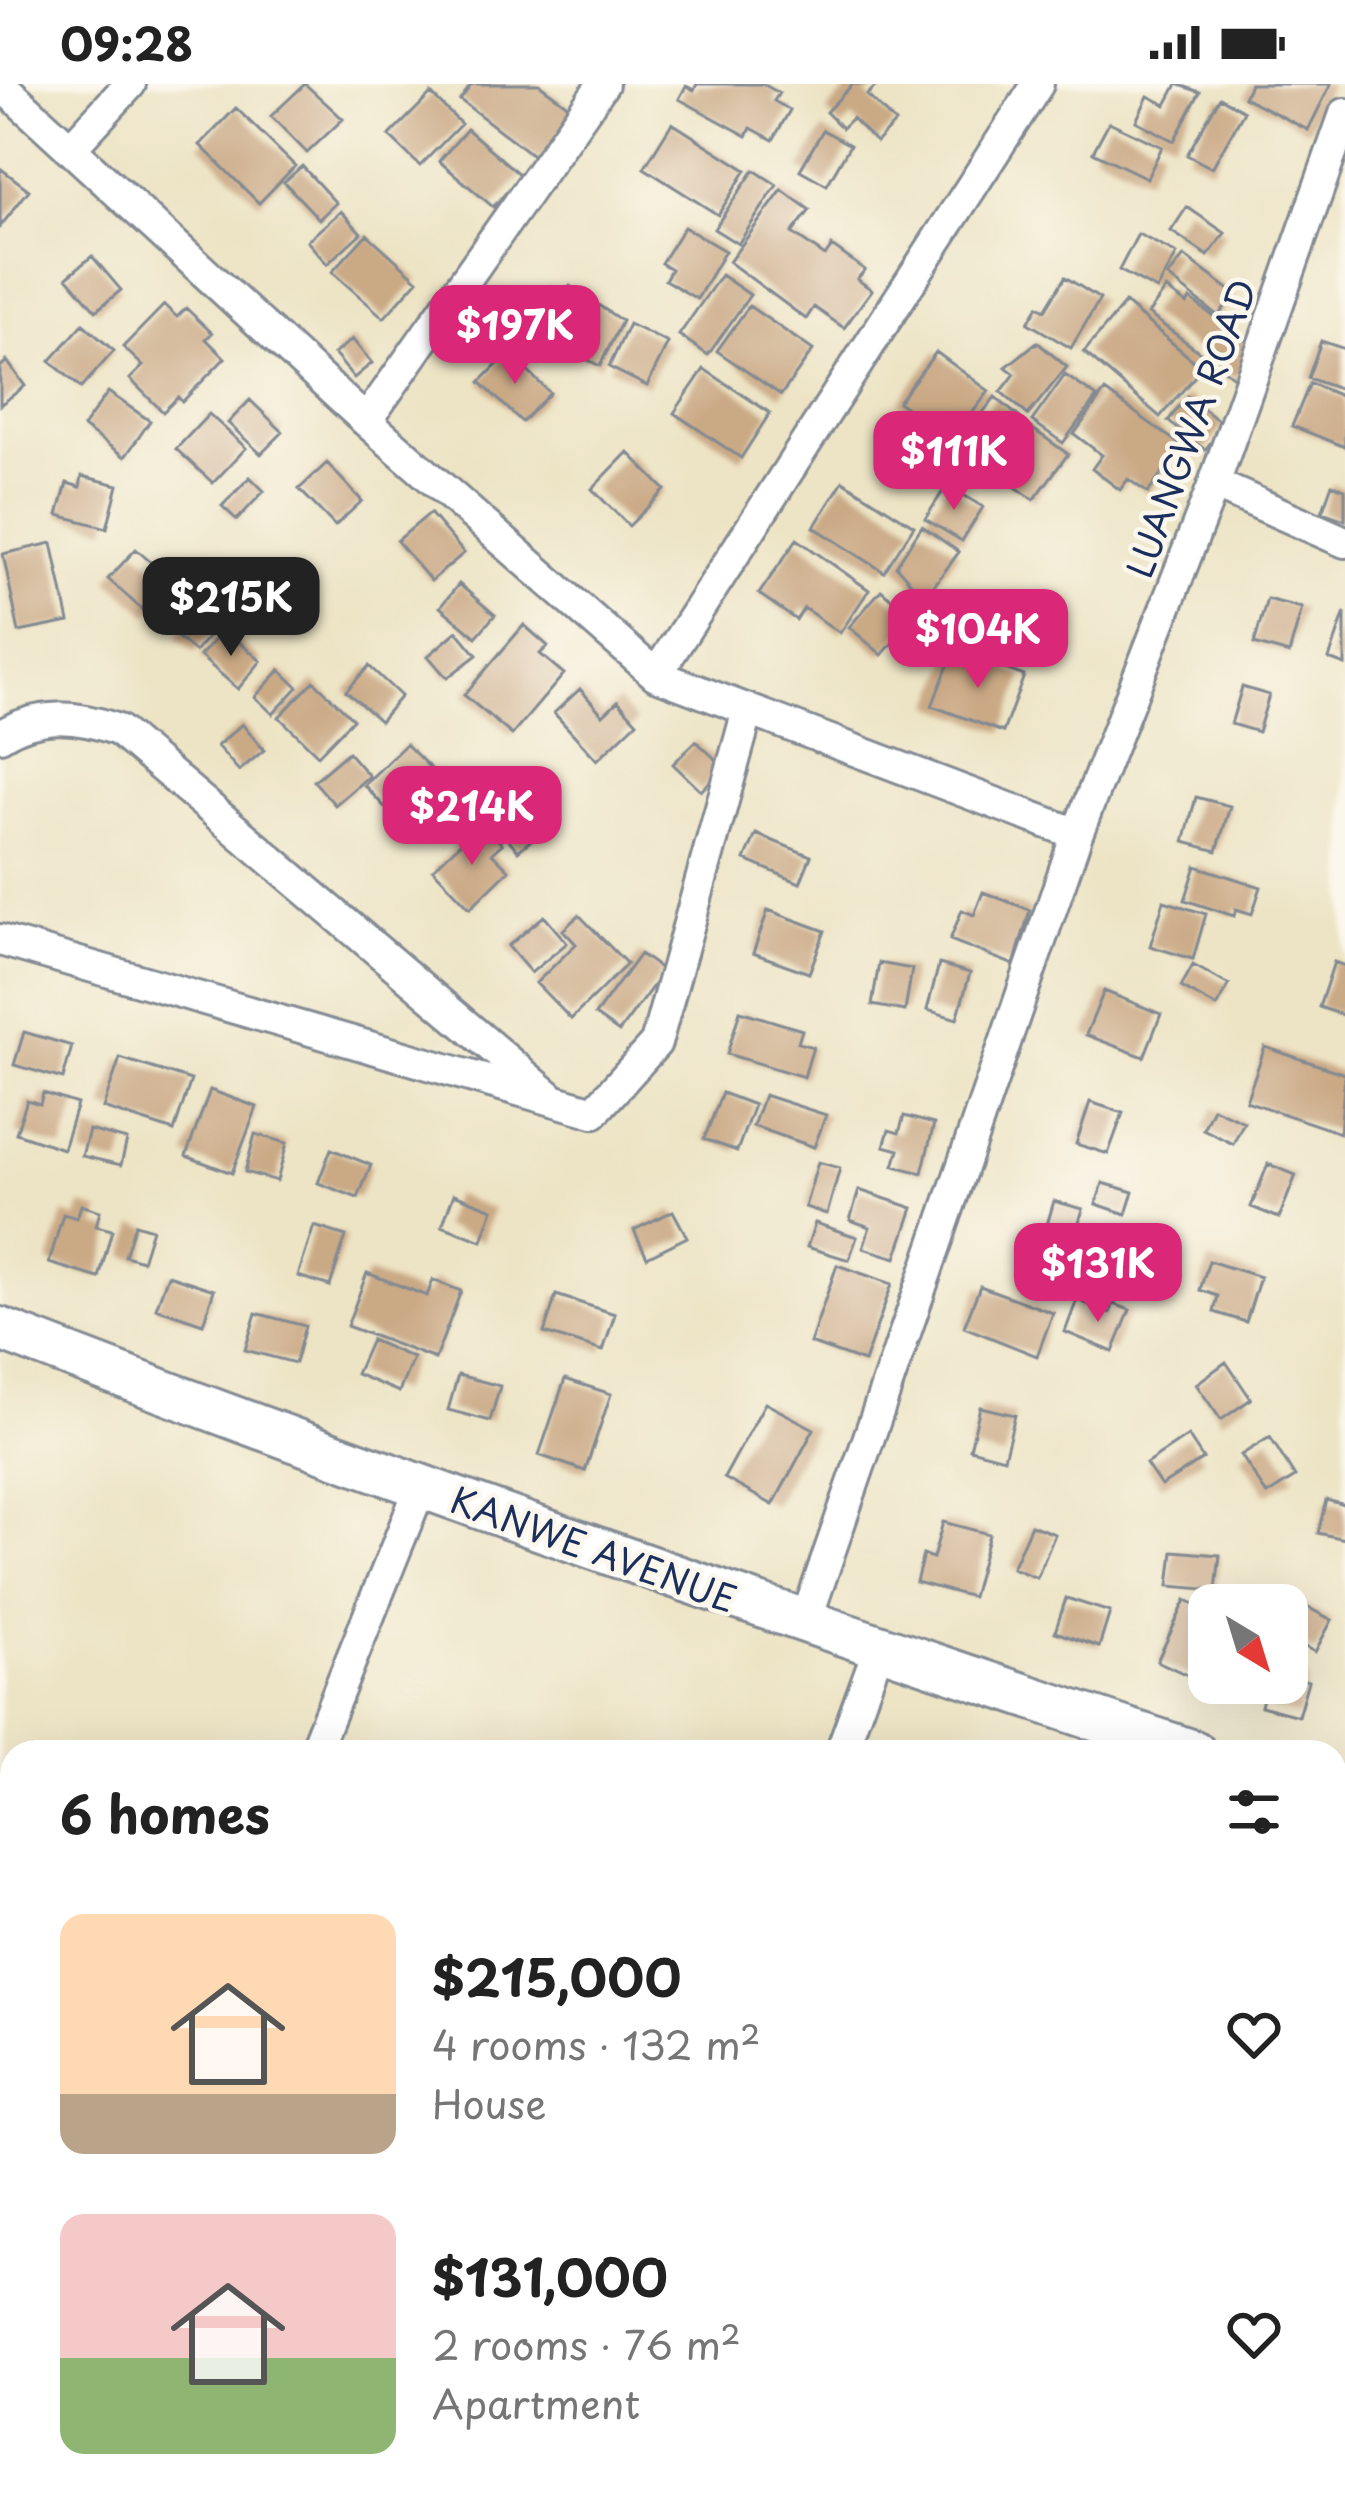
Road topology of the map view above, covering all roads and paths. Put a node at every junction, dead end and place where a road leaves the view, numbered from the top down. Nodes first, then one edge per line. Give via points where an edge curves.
1 (0, 84) edge
2 (130, 84) edge
3 (603, 84) edge
4 (1038, 84) edge
5 (1345, 114) edge
6 (70, 149) junction
7 (366, 421) junction
8 (1214, 484) junction
9 (1345, 542) edge
10 (656, 675) junction
11 (747, 714) junction
12 (0, 736) edge
13 (1077, 834) junction
14 (0, 940) edge
15 (561, 1106) junction
16 (0, 1329) edge
17 (422, 1486) junction
18 (805, 1623) junction
19 (879, 1648) junction
20 (319, 1740) edge
21 (845, 1740) edge
22 (1158, 1740) edge

1 - 6 street
2 - 6 street
3 - 7 street
4 - 10 street
5 - 8 street, LUANGWA ROAD
6 - 7 street
7 - 10 street
8 - 9 street
8 - 13 street, LUANGWA ROAD
10 - 11 street
11 - 13 street
11 - 15 street via 656,1043 594,1112
12 - 15 street via 44,718 118,730
13 - 18 street, LUANGWA ROAD
14 - 15 street
16 - 17 main road, KANWE AVENUE
17 - 18 main road, KANWE AVENUE
17 - 20 street
18 - 19 main road, KANWE AVENUE
19 - 21 street
19 - 22 main road, KANWE AVENUE

